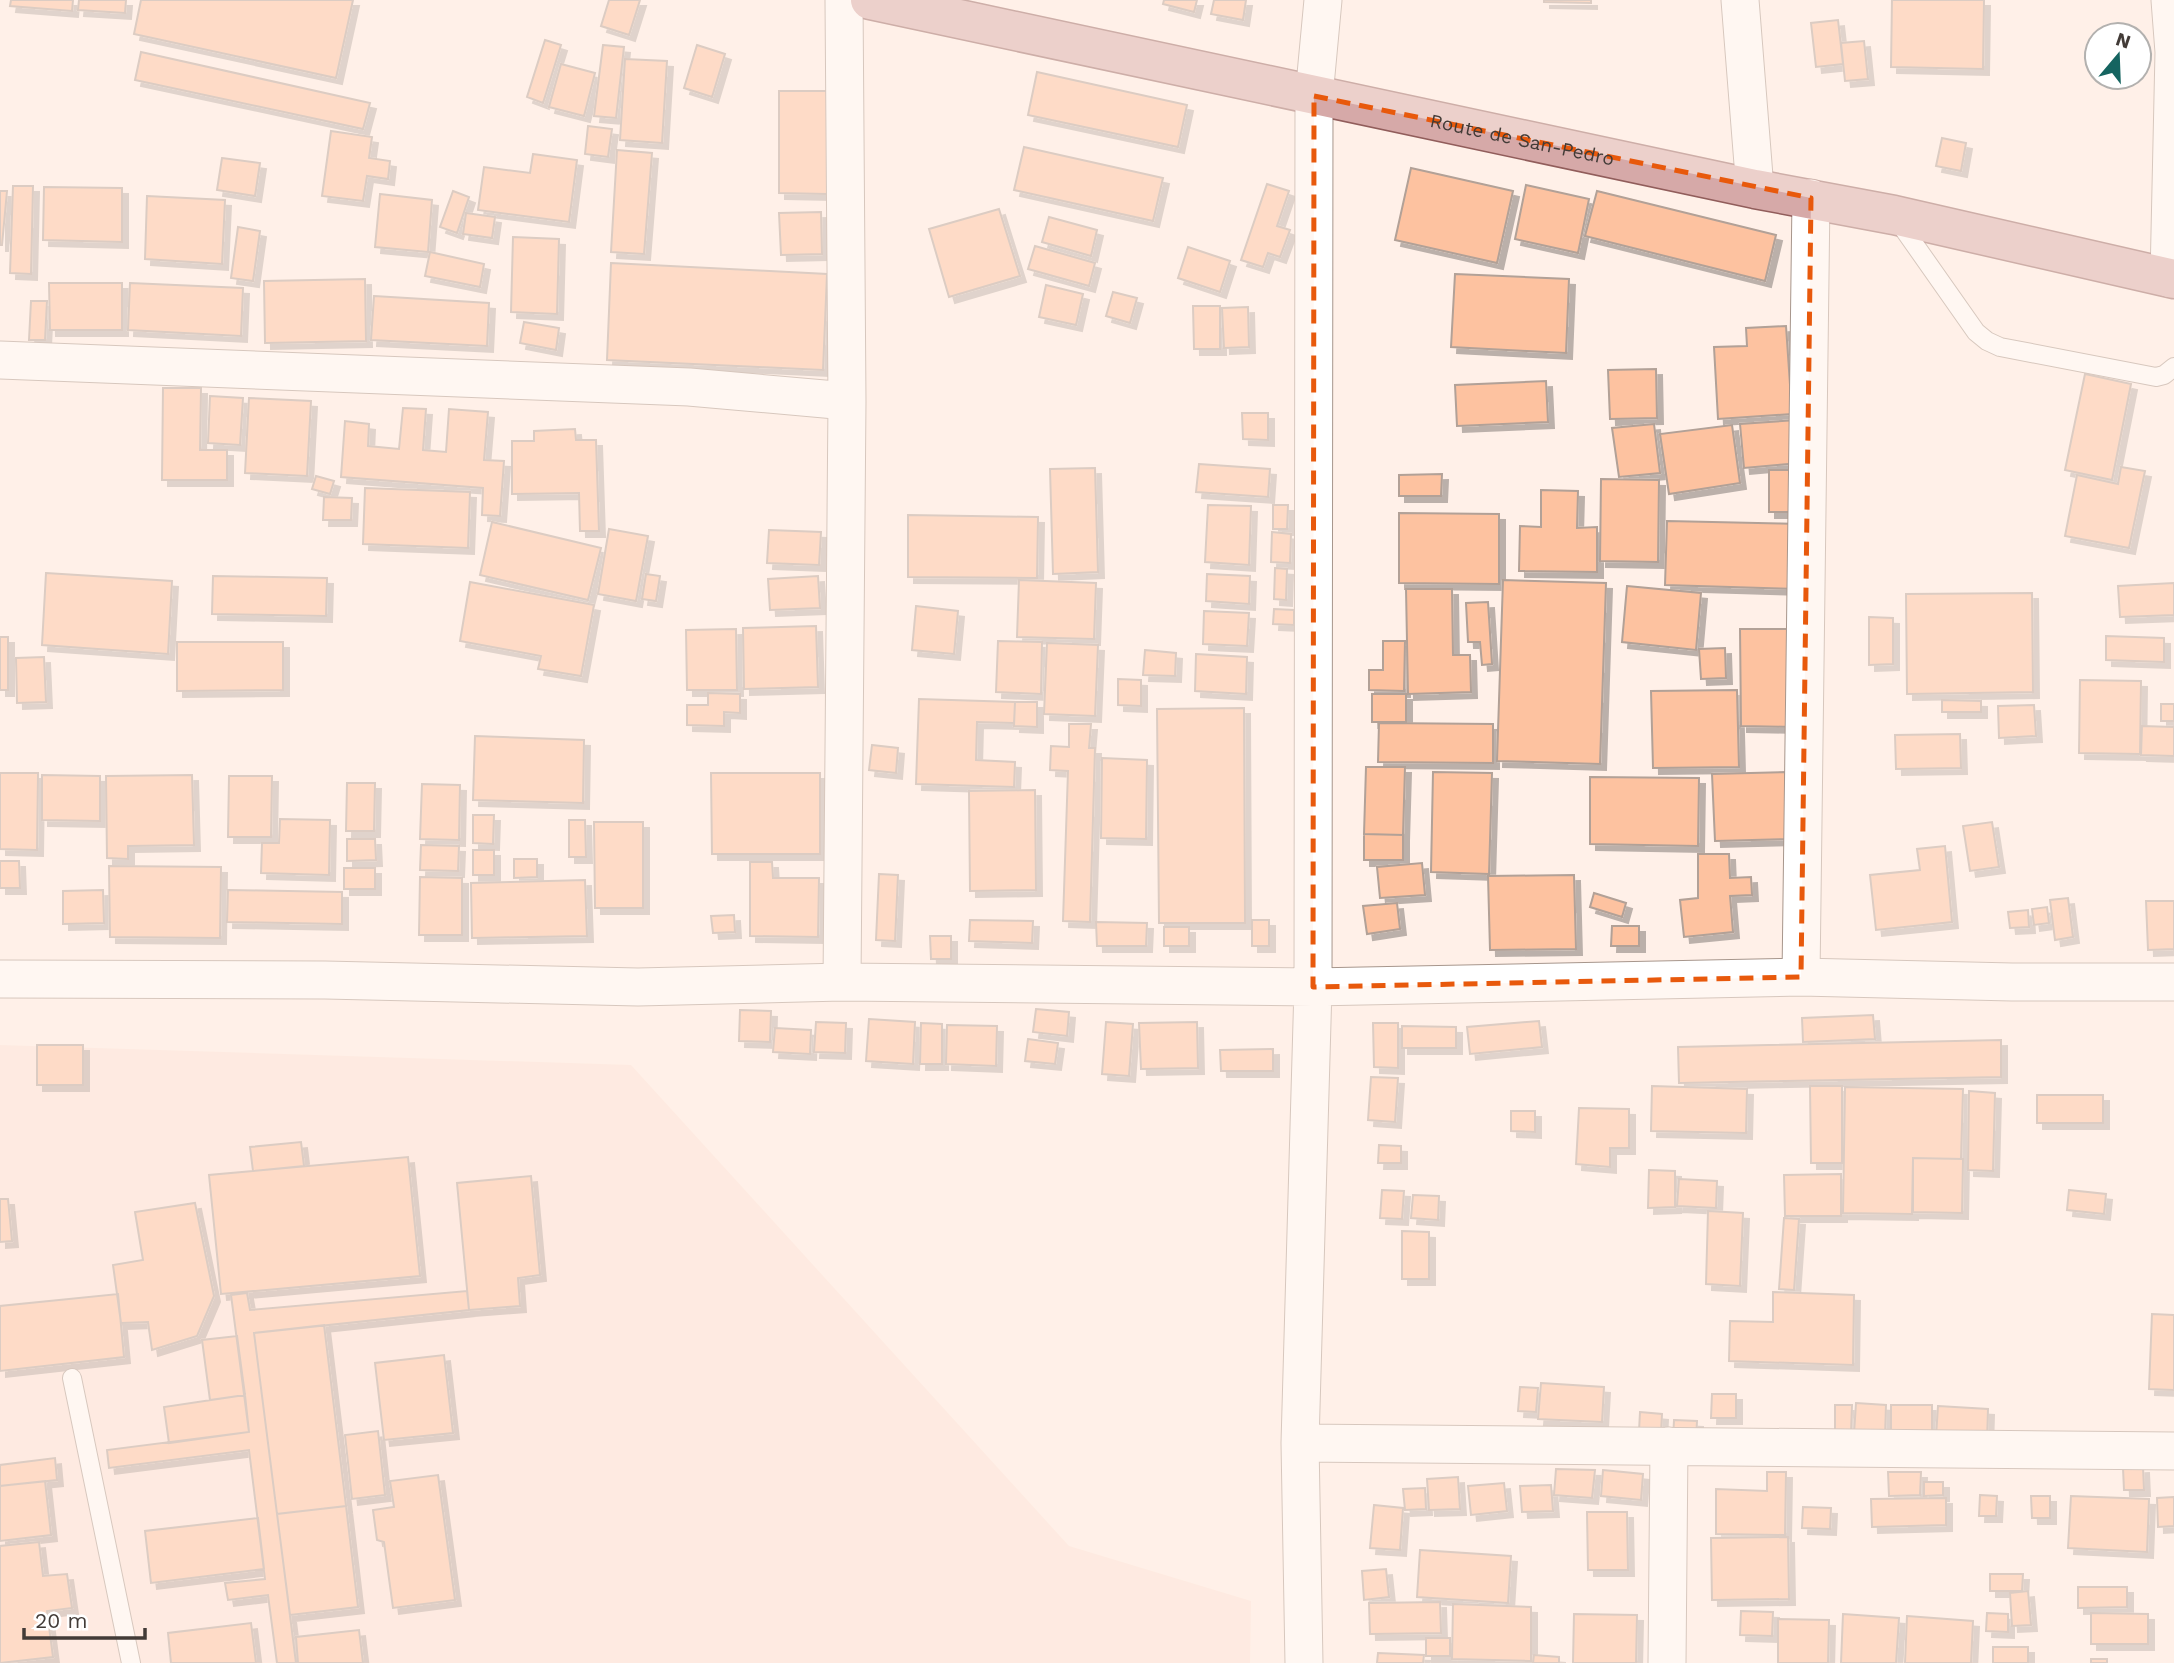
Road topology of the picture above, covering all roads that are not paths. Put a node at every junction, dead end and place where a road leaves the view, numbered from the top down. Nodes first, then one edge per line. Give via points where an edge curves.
1 (844, 0) edge
2 (870, 0) edge
3 (1323, 0) edge
4 (1740, 0) edge
5 (2170, 0) edge
6 (1314, 96) junction
7 (1755, 189) junction
8 (1811, 198) junction
9 (1894, 215) junction
10 (2171, 278) edge
11 (0, 360) edge
12 (2174, 367) edge
13 (847, 401) junction
14 (1801, 977) junction
15 (0, 979) edge
16 (842, 982) junction
17 (2174, 982) edge
18 (1313, 987) junction
19 (72, 1377) dead end
20 (1300, 1443) junction
21 (1669, 1446) junction
22 (2174, 1451) edge
23 (131, 1663) edge
24 (1304, 1663) edge
25 (1667, 1663) edge

1 - 13 street
2 - 6 main road, Route de San-Pedro
3 - 6 street
4 - 7 street
5 - 10 street via 2174,64
6 - 7 main road, Route de San-Pedro
6 - 18 street
7 - 8 main road, Route de San-Pedro
8 - 9 main road, Route de San-Pedro
8 - 14 street
9 - 10 main road, Route de San-Pedro
9 - 12 lane via 1976,332 1987,341 2156,377
11 - 13 street via 689,387
13 - 16 street
14 - 17 street
14 - 18 street
15 - 16 street via 638,987
16 - 18 street
18 - 20 street
19 - 23 lane
20 - 21 street
20 - 24 street
21 - 22 street
21 - 25 street

